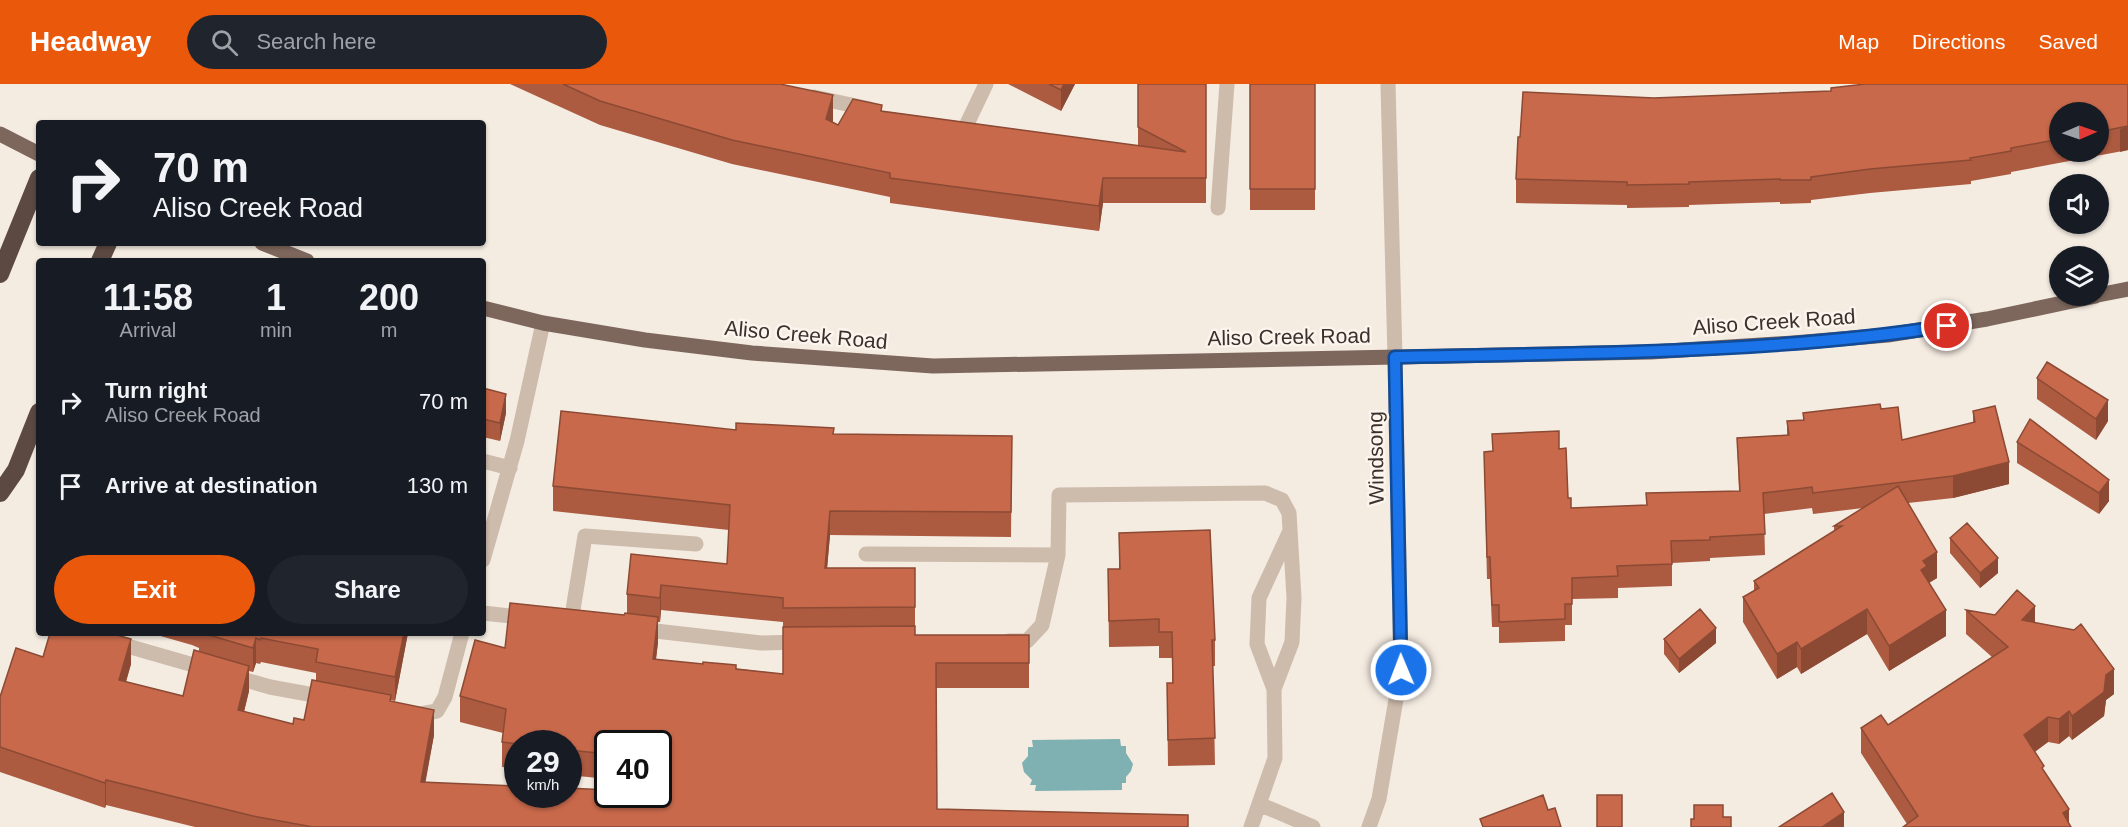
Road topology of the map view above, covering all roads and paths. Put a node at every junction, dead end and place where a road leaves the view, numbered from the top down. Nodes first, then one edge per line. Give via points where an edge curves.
1 (986, 84) edge
2 (1227, 84) edge
3 (1388, 84) edge
4 (798, 94) edge
5 (878, 111) edge
6 (965, 128) edge
7 (0, 134) edge
8 (36, 152) edge
9 (36, 185) edge
10 (1218, 208) dead end
11 (270, 246) edge
12 (300, 258) edge
13 (0, 274) edge
14 (2128, 289) edge
15 (2109, 293) edge
16 (2049, 306) edge
17 (486, 309) edge
18 (543, 323) junction
19 (1395, 357) junction
20 (36, 420) edge
21 (486, 462) edge
22 (510, 468) junction
23 (0, 494) edge
24 (1290, 530) junction
25 (696, 544) dead end
26 (486, 550) edge
27 (866, 554) dead end
28 (1058, 555) junction
29 (486, 613) edge
30 (538, 619) edge
31 (572, 622) edge
32 (619, 627) edge
33 (92, 636) edge
34 (461, 636) edge
35 (993, 641) edge
36 (819, 642) edge
37 (1274, 689) junction
38 (350, 702) edge
39 (395, 711) edge
40 (1259, 804) junction
41 (1251, 827) edge
42 (1313, 827) edge
43 (1369, 827) edge

1 - 6 street
2 - 10 street
3 - 19 street, Windsong
4 - 5 street
7 - 8 main road
9 - 13 highway
11 - 12 main road
14 - 15 main road, Aliso Creek Road
16 - 19 main road, Aliso Creek Road via 1888,335 1794,343 1651,352
17 - 18 main road, Aliso Creek Road
18 - 19 main road, Aliso Creek Road via 752,353 933,366
18 - 22 street
19 - 43 street, Windsong via 1401,670 1379,799
20 - 23 highway via 16,470
21 - 22 street
22 - 26 street
24 - 28 street via 1289,513 1282,500 1264,492 1059,495
24 - 37 street via 1292,642
24 - 37 street via 1259,598 1257,644
25 - 31 street via 585,536
27 - 28 street
28 - 35 street via 1042,625 1027,641
29 - 30 street
32 - 36 street via 761,643
33 - 38 street via 270,687
34 - 39 street via 446,697 437,711 417,715
37 - 40 street via 1275,758
40 - 41 street
40 - 42 street

